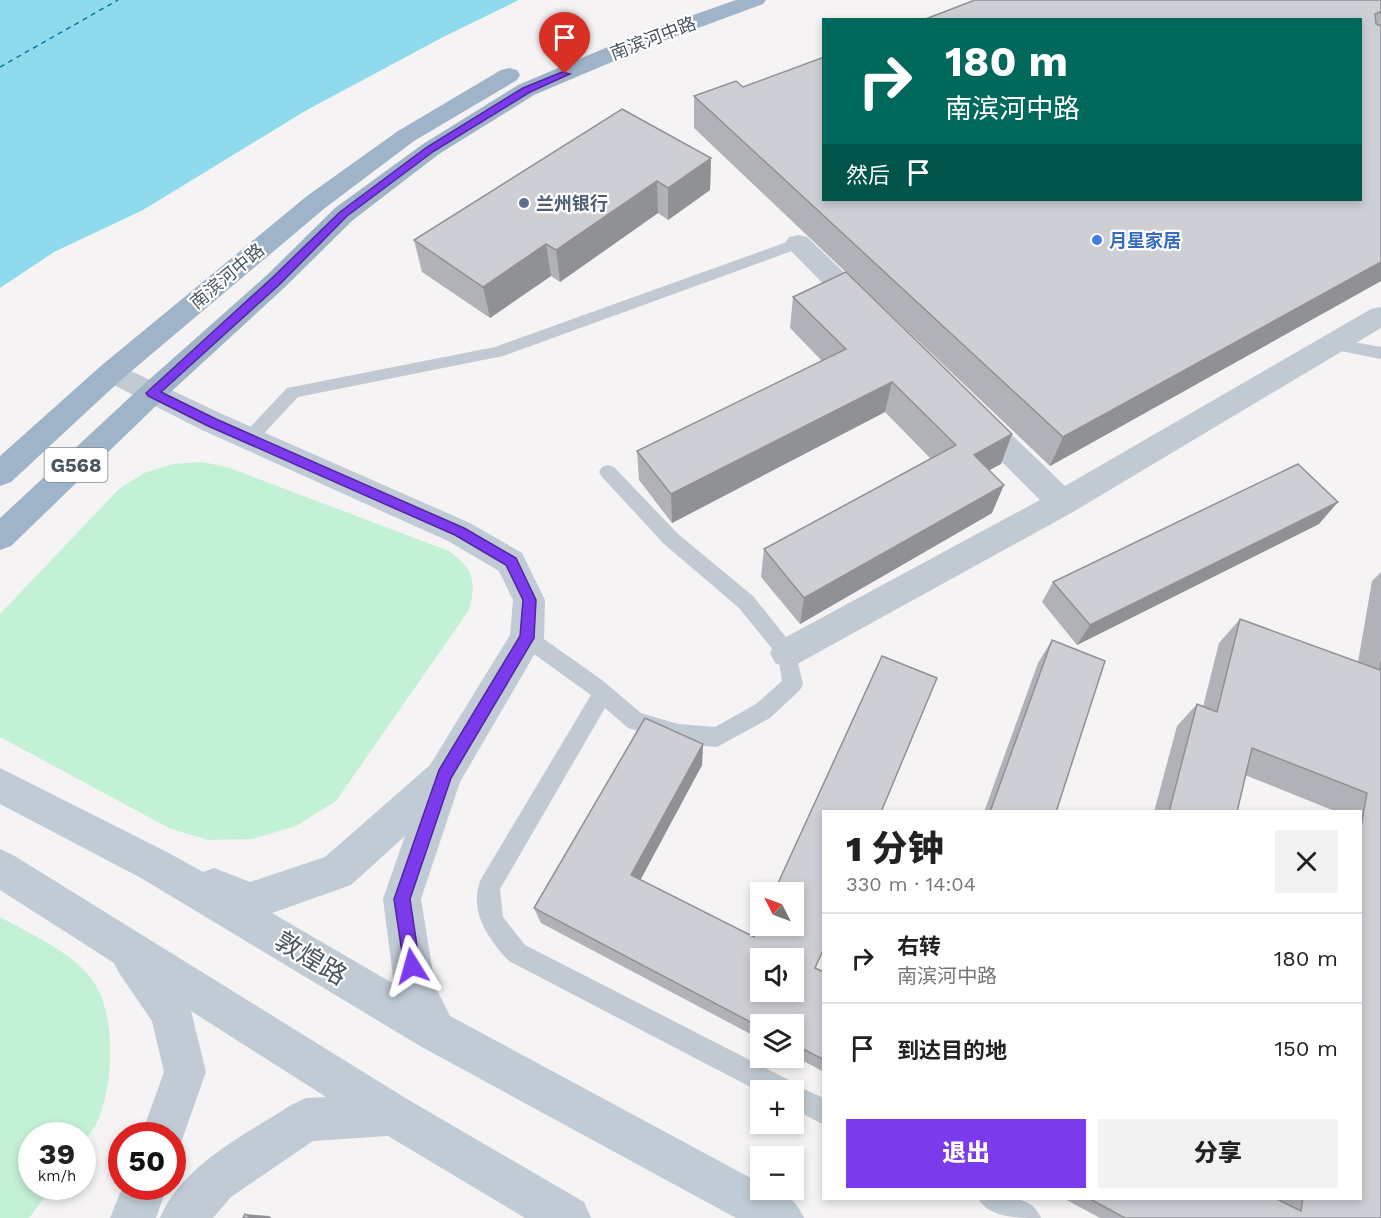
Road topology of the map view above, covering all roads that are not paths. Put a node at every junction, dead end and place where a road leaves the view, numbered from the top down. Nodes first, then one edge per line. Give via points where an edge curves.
1 (700, 0) edge
2 (756, 0) edge
3 (798, 243) joint
4 (1381, 316) edge
5 (883, 327) edge
6 (1332, 344) junction
7 (1381, 353) edge
8 (112, 372) junction
9 (152, 393) junction
10 (951, 394) edge
11 (249, 438) junction
12 (608, 472) dead end
13 (0, 474) edge
14 (1062, 503) junction
15 (0, 537) edge
16 (527, 638) junction
17 (788, 653) junction
18 (603, 693) junction
19 (444, 775) junction
20 (0, 784) edge
21 (154, 865) junction
22 (0, 868) edge
23 (125, 948) junction
24 (435, 1031) junction
25 (763, 1080) edge
26 (804, 1101) edge
27 (822, 1111) edge
28 (392, 1114) junction
29 (168, 1122) edge
30 (140, 1200) edge
31 (995, 1200) edge
32 (133, 1218) edge
33 (183, 1218) edge
34 (568, 1218) edge
35 (781, 1218) edge
36 (1028, 1218) edge

1 - 8 highway, 南滨河中路 / G568 via 506,76 406,136 316,201
2 - 9 highway, 南滨河中路 / G568 via 644,40 526,90 431,149 344,214
3 - 5 street
3 - 11 lane via 497,352 293,392
4 - 6 street
6 - 7 lane
6 - 14 street
8 - 9 main road
8 - 13 highway, 南滨河中路 / G568
9 - 11 main road
9 - 15 highway, 南滨河中路 / G568
10 - 14 street
11 - 16 main road via 459,532 511,562 529,600
12 - 17 lane via 671,539 746,602
14 - 17 street
16 - 18 lane
16 - 19 main road
17 - 18 lane via 793,684 763,711 717,737 678,734 635,721
18 - 25 lane via 489,887 488,908 496,931 517,953
19 - 21 main road via 337,872 250,901
19 - 24 main road via 402,899 415,989
20 - 21 main road, 敦煌路
21 - 24 main road, 敦煌路
22 - 23 main road
23 - 28 main road
23 - 29 main road via 171,1012 185,1072
24 - 35 main road, 敦煌路
26 - 27 lane
28 - 33 main road via 306,1120 215,1181
28 - 34 main road
30 - 32 main road
31 - 36 lane

